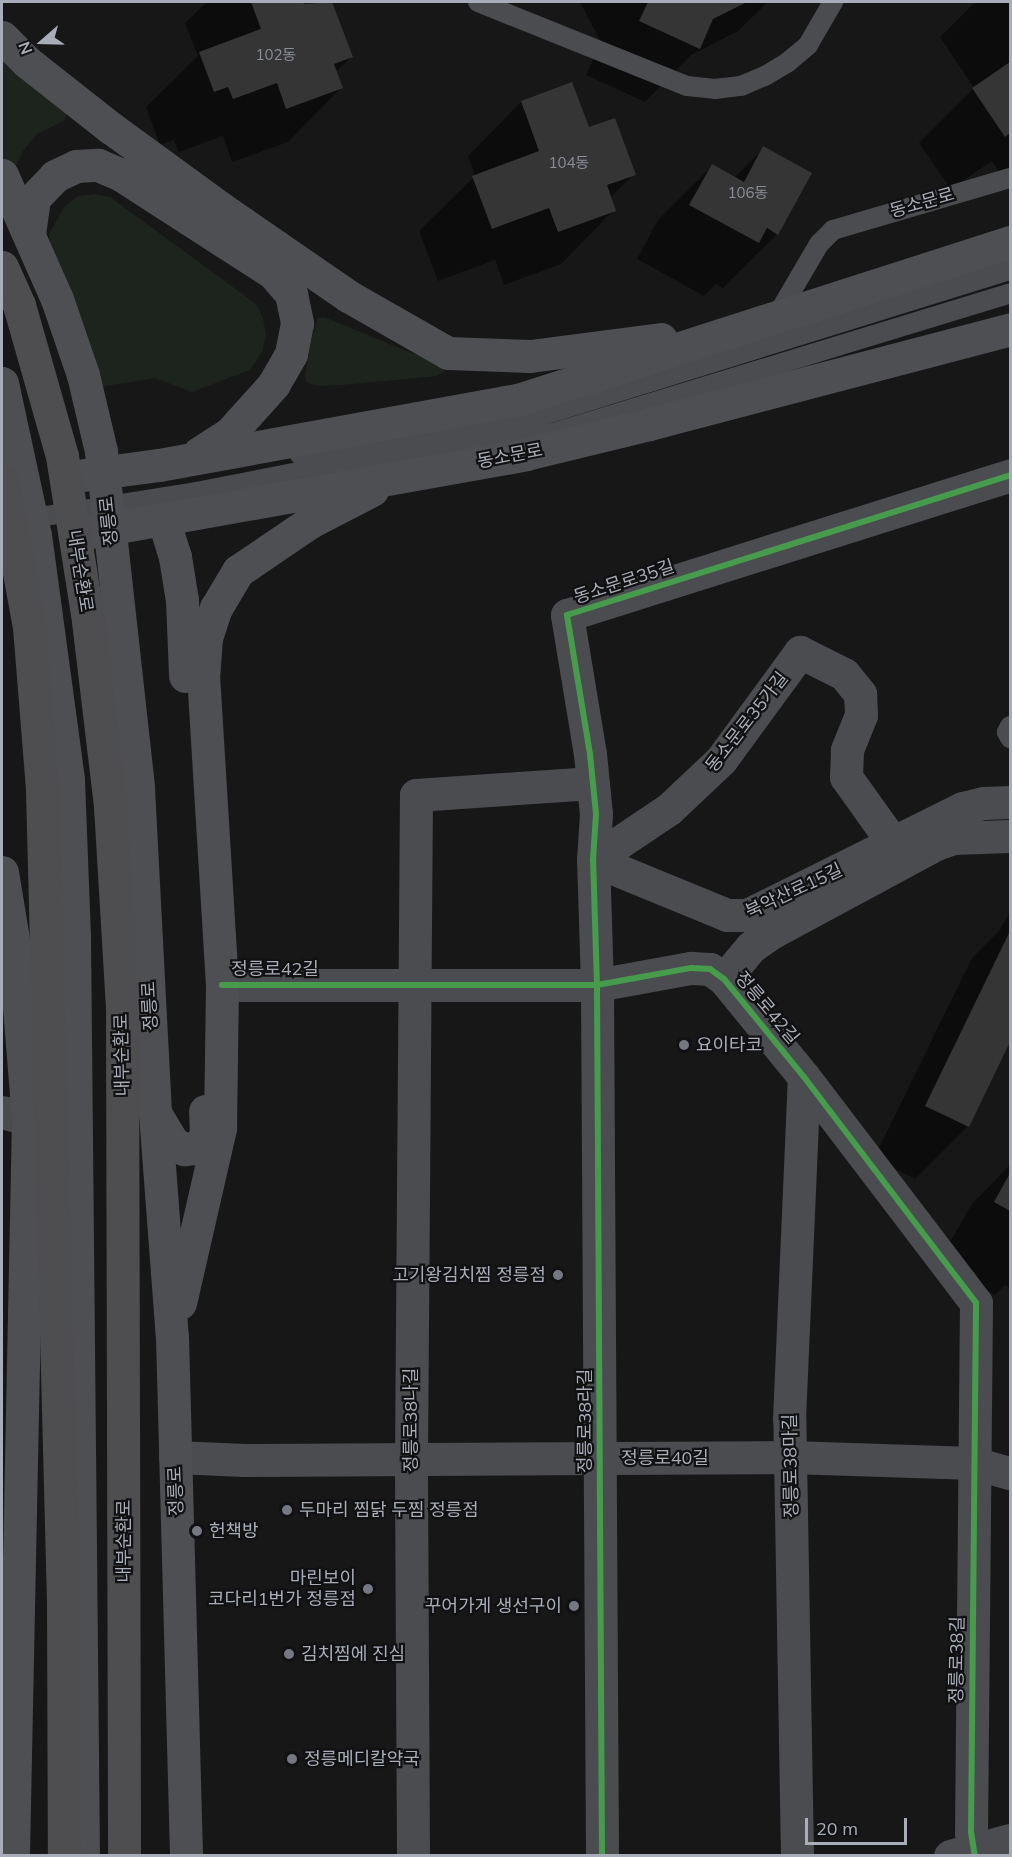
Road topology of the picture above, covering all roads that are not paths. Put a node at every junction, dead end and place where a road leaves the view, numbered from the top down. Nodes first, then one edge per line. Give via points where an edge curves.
1 (478, 2) edge
2 (833, 2) edge
3 (2, 37) edge
4 (2, 176) edge
5 (1011, 178) edge
6 (29, 234) junction
7 (1011, 242) edge
8 (1011, 262) edge
9 (2, 267) edge
10 (1011, 270) edge
11 (917, 273) junction
12 (1011, 293) edge
13 (786, 328) junction
14 (1011, 329) edge
15 (2, 383) edge
16 (591, 421) junction
17 (559, 446) junction
18 (192, 458) junction
19 (150, 473) junction
20 (402, 474) junction
21 (1011, 475) edge
22 (2, 480) edge
23 (2, 486) edge
24 (2, 503) edge
25 (155, 509) junction
26 (2, 523) edge
27 (2, 549) edge
28 (1011, 726) edge
29 (1011, 738) edge
30 (593, 783) junction
31 (1009, 797) edge
32 (1011, 836) edge
33 (893, 843) junction
34 (593, 860) junction
35 (2, 872) edge
36 (724, 979) junction
37 (413, 984) junction
38 (222, 985) junction
39 (597, 986) junction
40 (804, 1077) junction
41 (155, 1113) junction
42 (15, 1115) edge
43 (172, 1337) junction
44 (175, 1457) junction
45 (790, 1457) junction
46 (600, 1458) junction
47 (411, 1459) junction
48 (974, 1463) junction
49 (1011, 1473) edge
50 (1011, 1840) edge
51 (966, 1854) edge
52 (13, 1856) edge
53 (64, 1856) edge
54 (83, 1856) edge
55 (124, 1856) edge
56 (186, 1856) edge
57 (413, 1856) edge
58 (602, 1856) edge
59 (797, 1856) edge

1 - 2 lane via 687,87 715,89 741,86 788,62 808,45
3 - 13 main road via 27,62 111,128 222,209 348,296 448,353 530,356 685,336
4 - 6 main road, 정릉로
5 - 13 lane, 동소문로 via 833,230 819,244
6 - 18 main road via 34,198 55,176 76,166 98,165 121,175 273,273 291,294 297,322 291,354 274,384 230,433
6 - 41 main road, 정릉로 via 83,375 102,451 138,788
7 - 11 main road
8 - 11 lane
9 - 55 highway, 내부순환로 via 19,305 62,456 88,621 110,806 122,1009
10 - 13 lane
11 - 13 main road
12 - 16 lane
13 - 18 main road via 518,400
13 - 19 lane via 521,422
14 - 17 main road, 동소문로
15 - 54 main road via 35,535 68,780 74,936
16 - 17 lane
16 - 25 lane via 553,433 351,462
17 - 20 main road, 동소문로
18 - 19 main road
19 - 23 main road
19 - 24 lane
20 - 25 main road, 동소문로
20 - 38 main road via 310,522 238,571 216,608 206,638 203,678
21 - 30 street, 동소문로35길 via 567,615
22 - 53 highway via 29,627 42,790 63,1603
25 - 26 lane
25 - 27 main road, 동소문로
25 - 41 main road via 175,557 182,600 206,1136 197,1148 184,1149 173,1143
28 - 29 lane via 1007,732
30 - 34 street, 동소문로35길
30 - 37 street via 416,795
31 - 33 street, 북악산로15길 via 963,808
32 - 36 street via 953,838 936,844 771,933 751,947
33 - 34 street, 북악산로15길 via 753,914 741,916 728,915
33 - 34 street, 동소문로35가길 via 846,777 847,750 861,715 860,694 844,674 800,652 721,760 669,809
34 - 39 street, 동소문로35길
35 - 42 main road via 14,945
36 - 39 street, 정릉로42길 via 710,969 690,968
36 - 40 street, 정릉로42길
37 - 38 street, 정릉로42길
37 - 39 street, 정릉로42길
37 - 47 street, 정릉로38나길
38 - 43 main road via 220,1128
39 - 46 street, 정릉로38라길
40 - 45 street, 정릉로38마길
40 - 48 street, 정릉로42길 via 976,1303
41 - 43 main road, 정릉로
42 - 52 main road
43 - 44 main road, 정릉로
44 - 47 street, 정릉로40길
44 - 56 main road, 정릉로
45 - 46 street, 정릉로40길
45 - 48 street, 정릉로40길
45 - 59 street, 정릉로38마길
46 - 47 street, 정릉로40길
46 - 58 street, 정릉로38라길
47 - 57 street, 정릉로38나길
48 - 49 street, 정릉로40길
48 - 51 street, 정릉로38길 via 971,1832
50 - 51 street, 정릉로38길

